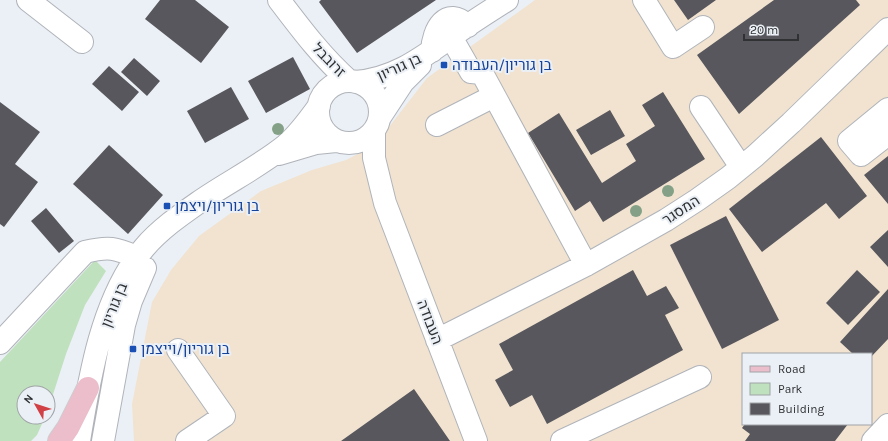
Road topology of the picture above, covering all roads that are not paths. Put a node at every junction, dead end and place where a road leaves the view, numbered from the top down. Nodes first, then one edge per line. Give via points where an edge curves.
1 (28, 0) edge
2 (279, 0) edge
3 (507, 0) edge
4 (644, 0) edge
5 (703, 27) dead end
6 (888, 29) edge
7 (308, 39) junction
8 (448, 40) junction
9 (82, 42) dead end
10 (352, 82) junction
11 (494, 96) junction
12 (321, 101) junction
13 (701, 107) dead end
14 (888, 109) edge
15 (377, 124) junction
16 (436, 125) dead end
17 (888, 134) edge
18 (340, 142) junction
19 (269, 158) junction
20 (741, 167) junction
21 (202, 200) junction
22 (385, 203) junction
23 (137, 257) junction
24 (586, 265) junction
25 (437, 340) junction
26 (0, 343) edge
27 (178, 350) dead end
28 (700, 376) dead end
29 (88, 388) junction
30 (888, 425) edge
31 (59, 441) edge
32 (79, 441) edge
33 (103, 441) edge
34 (186, 441) edge
35 (476, 441) edge
36 (562, 441) edge
37 (873, 441) edge

1 - 9 street
2 - 7 street, זרובבל
3 - 8 street, בן גוריון
4 - 5 street via 673,47
6 - 20 street, המסגר via 791,123
7 - 10 street, זרובבל via 334,68
7 - 12 street, זרובבל via 316,57
8 - 10 street, בן גוריון via 401,69 382,77
8 - 11 street via 470,72 482,73
8 - 15 street, בן גוריון via 403,82
10 - 12 street via 332,86
10 - 15 street via 367,86 375,96 379,104
11 - 16 street
11 - 24 street
12 - 18 street via 318,116 321,126 327,135
12 - 19 street, בן גוריון via 298,132
13 - 20 street
14 - 17 street via 849,141 860,155
15 - 18 street via 369,137 361,141 354,144
15 - 22 street, העבודה via 374,158
18 - 19 street, בן גוריון via 316,143
18 - 22 street, העבודה via 354,152 369,172
19 - 21 street, בן גוריון
20 - 24 street, המסגר via 666,220
21 - 23 street, בן גוריון via 156,235
21 - 33 street, בן גוריון via 159,243 134,294 124,325
22 - 25 street, העבודה
23 - 26 street via 116,249 100,248 85,252
23 - 29 street, בן גוריון via 111,304
24 - 25 street, המסגר
25 - 35 street, העבודה
27 - 34 street via 224,416
28 - 36 street
29 - 31 main road
29 - 32 street, בן גוריון
30 - 37 street

